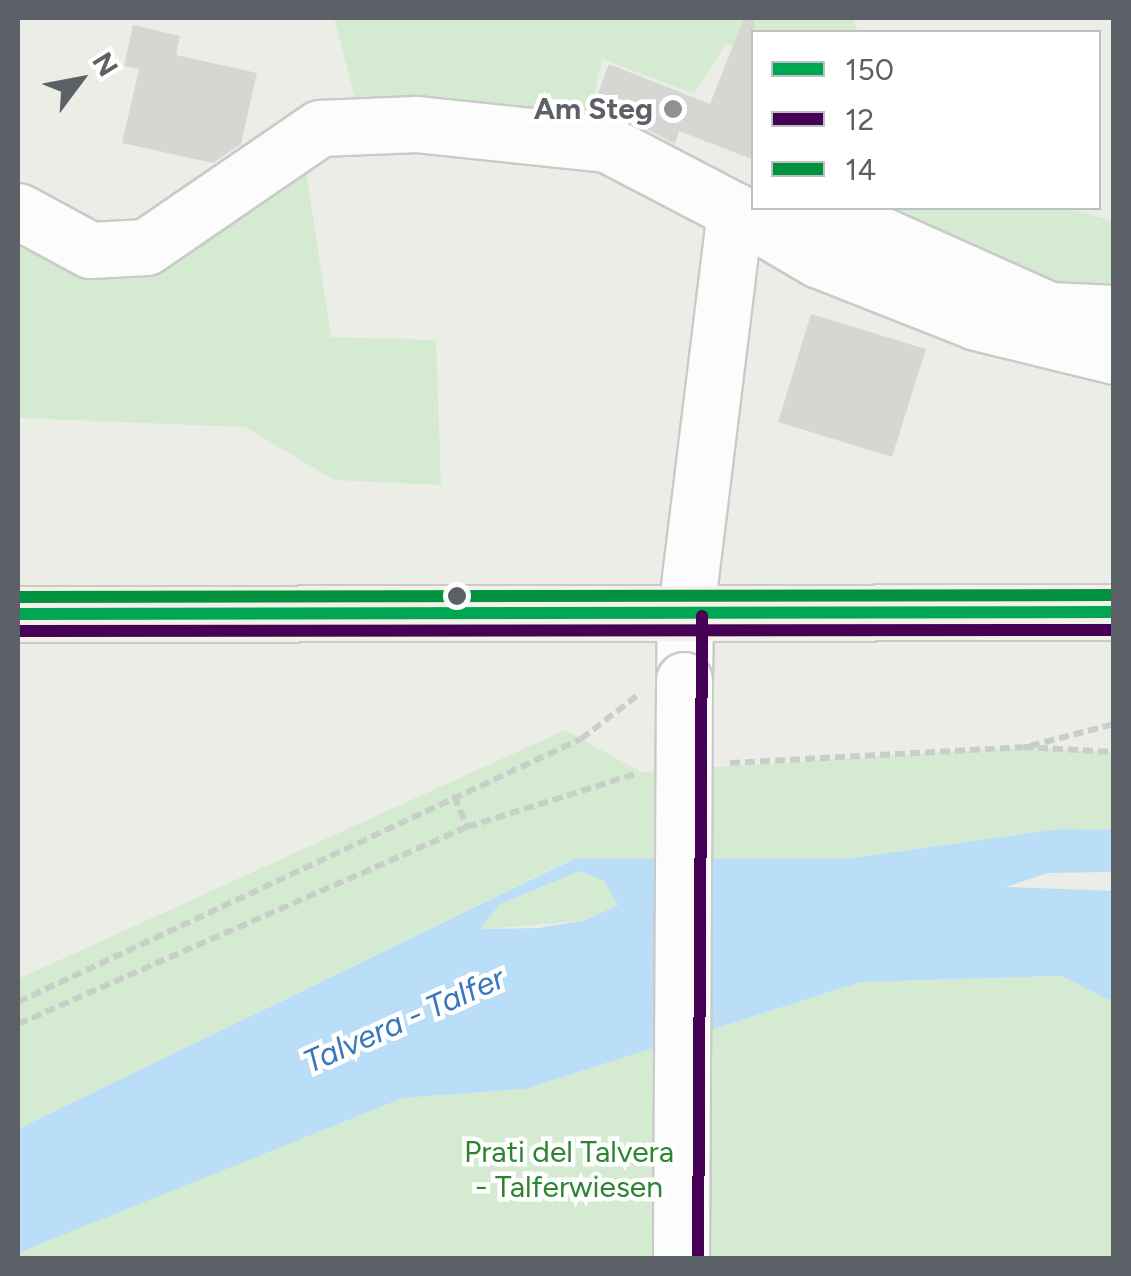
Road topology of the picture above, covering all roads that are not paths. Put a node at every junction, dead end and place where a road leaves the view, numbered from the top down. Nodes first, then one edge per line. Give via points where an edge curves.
1 (18, 211) edge
2 (735, 211) junction
3 (1114, 312) edge
4 (1114, 356) edge
5 (1114, 612) edge
6 (18, 614) edge
7 (685, 616) junction
8 (681, 1258) edge

1 - 2 street via 90,250 146,248 320,128 416,124 607,144
2 - 3 street via 866,228 1049,310
2 - 4 street via 819,260 976,322
2 - 7 street
5 - 7 main road
6 - 7 main road
7 - 8 street, bridge

